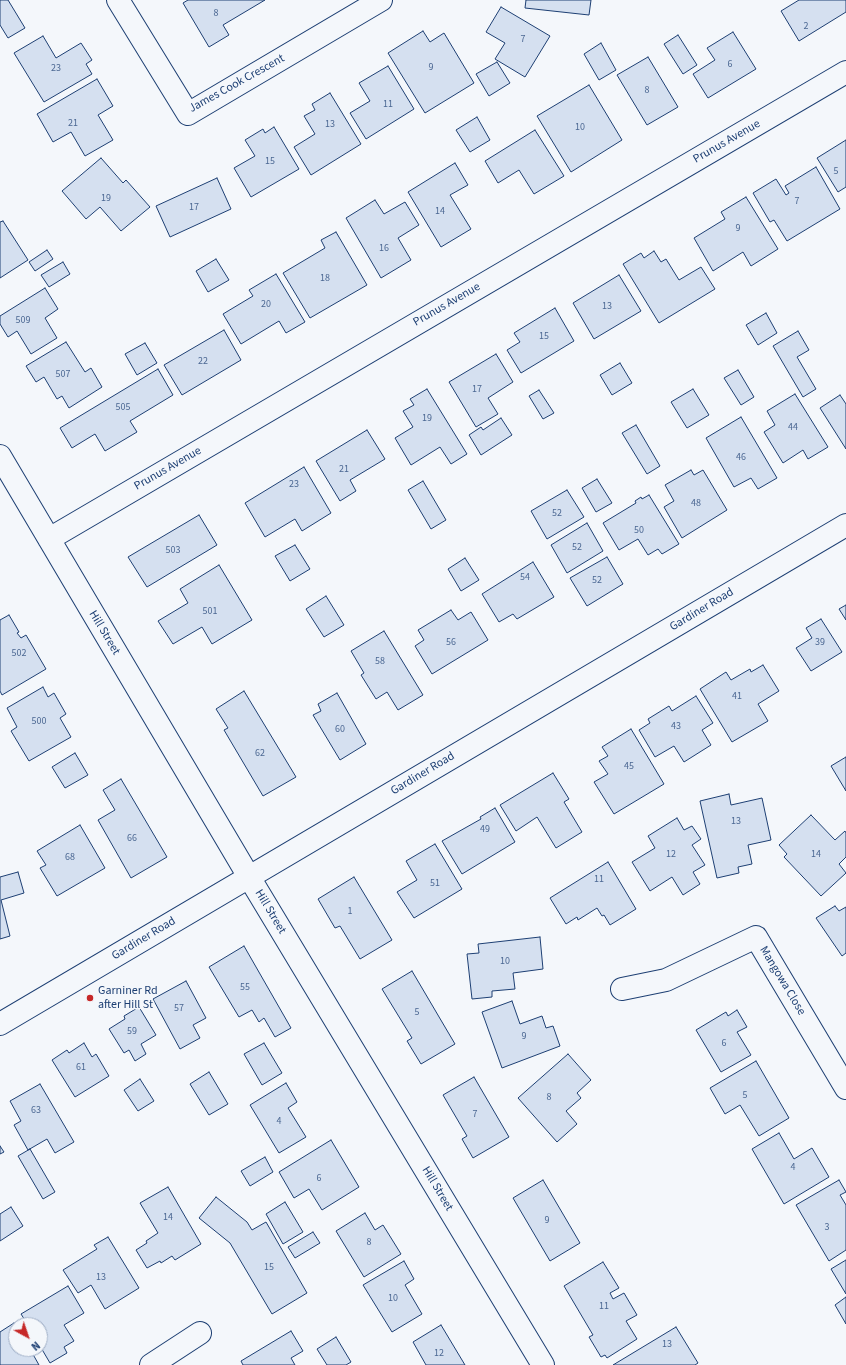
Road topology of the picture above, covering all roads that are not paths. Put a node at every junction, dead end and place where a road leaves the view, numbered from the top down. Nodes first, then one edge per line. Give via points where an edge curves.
1 (118, 0) edge
2 (381, 0) edge
3 (846, 72) edge
4 (0, 456) edge
5 (846, 525) edge
6 (49, 539) junction
7 (249, 877) junction
8 (622, 989) dead end
9 (0, 1024) edge
10 (846, 1088) edge
11 (200, 1333) dead end
12 (151, 1365) edge
13 (543, 1365) edge

1 - 2 street, James Cook Crescent via 188,114
3 - 6 street, Prunus Avenue
4 - 6 street, Hill Street
5 - 7 street, Gardiner Road
6 - 7 street, Hill Street
7 - 9 street, Gardiner Road
7 - 13 street, Hill Street
8 - 10 street, Mangowa Close via 666,980 756,937
11 - 12 street

